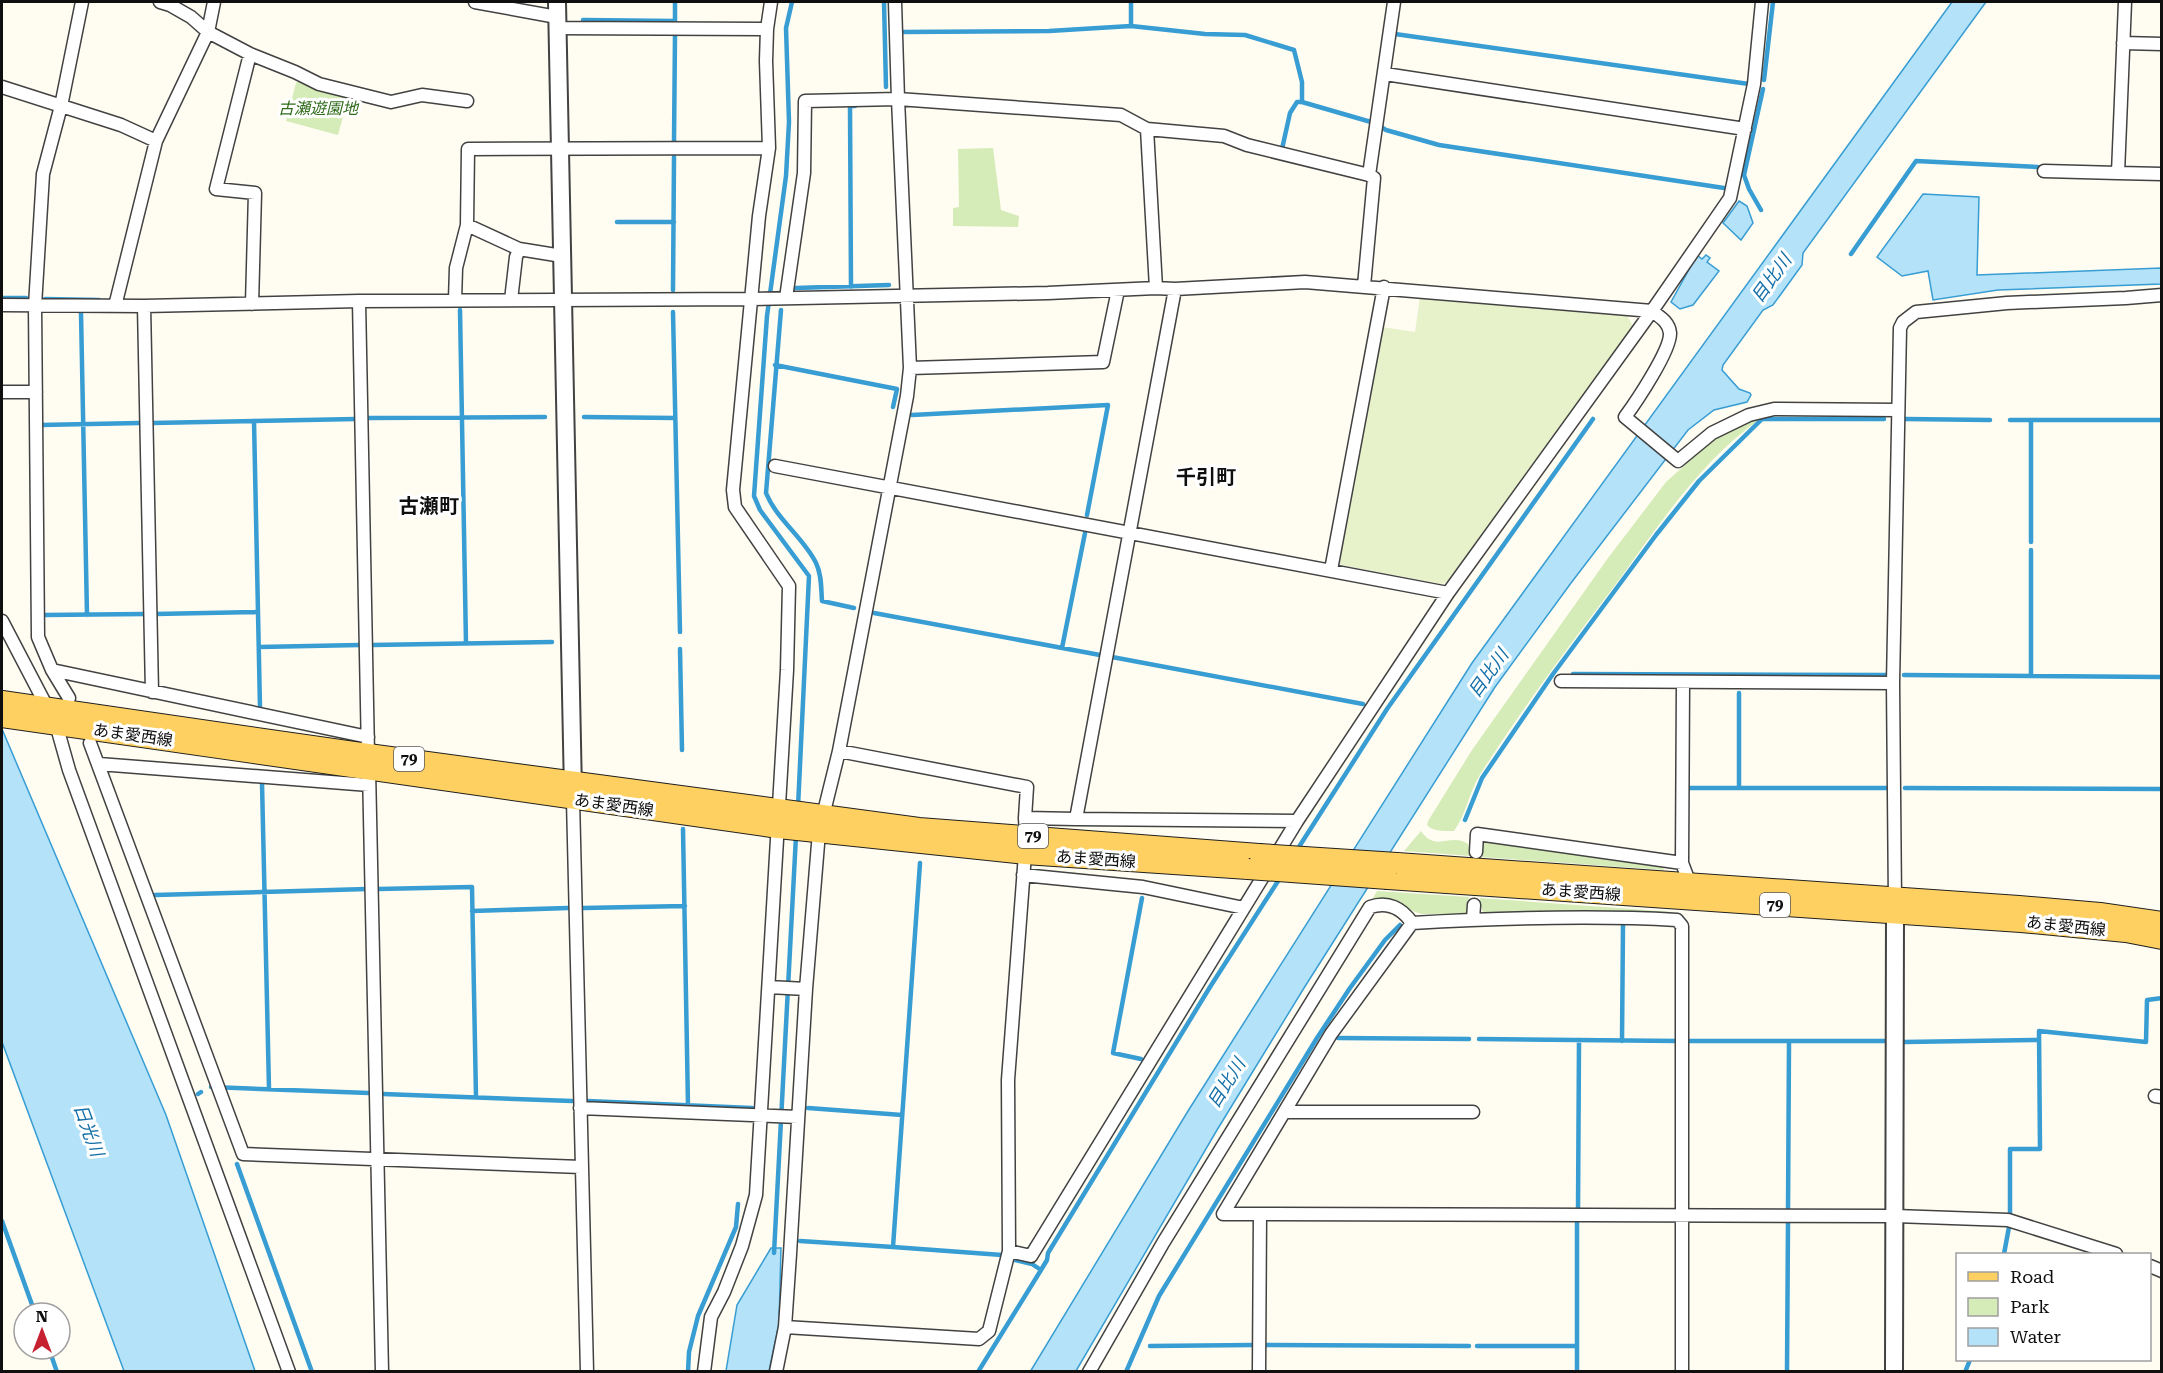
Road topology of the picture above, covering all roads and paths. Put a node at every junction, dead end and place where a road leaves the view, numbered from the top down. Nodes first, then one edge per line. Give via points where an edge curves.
1 (82, 2) edge
2 (160, 2) edge
3 (214, 2) edge
4 (476, 2) edge
5 (771, 2) edge
6 (895, 2) edge
7 (1394, 2) edge
8 (1762, 2) edge
9 (2125, 2) edge
10 (557, 15) edge
11 (766, 29) junction
12 (208, 32) junction
13 (2123, 43) junction
14 (2162, 44) edge
15 (250, 54) junction
16 (1385, 74) junction
17 (2, 87) edge
18 (898, 99) junction
19 (467, 101) dead end
20 (61, 105) junction
21 (1147, 129) junction
22 (1745, 129) junction
23 (156, 141) junction
24 (769, 148) junction
25 (560, 150) junction
26 (2044, 171) dead end
27 (2118, 172) junction
28 (2162, 174) edge
29 (1369, 175) junction
30 (467, 225) junction
31 (519, 249) junction
32 (562, 256) junction
33 (1364, 286) junction
34 (1156, 288) junction
35 (1384, 288) junction
36 (1118, 290) junction
37 (1175, 290) junction
38 (907, 295) junction
39 (2162, 295) edge
40 (782, 298) junction
41 (756, 299) junction
42 (455, 300) junction
43 (511, 300) junction
44 (563, 300) junction
45 (360, 301) junction
46 (252, 304) junction
47 (2, 305) edge
48 (35, 306) junction
49 (115, 306) junction
50 (144, 306) junction
51 (1652, 311) junction
52 (910, 368) junction
53 (2, 392) edge
54 (36, 392) junction
55 (1897, 410) junction
56 (775, 466) dead end
57 (889, 487) junction
58 (1131, 533) junction
59 (1331, 570) junction
60 (1448, 593) junction
61 (2, 621) edge
62 (52, 670) junction
63 (1561, 681) dead end
64 (1683, 682) junction
65 (1893, 683) junction
66 (152, 692) junction
67 (69, 698) dead end
68 (2, 701) edge
69 (42, 715) junction
70 (2, 717) edge
71 (90, 743) dead end
72 (838, 751) junction
73 (368, 761) junction
74 (99, 764) junction
75 (573, 791) junction
76 (782, 819) junction
77 (1076, 819) junction
78 (1297, 821) junction
79 (814, 823) junction
80 (1025, 836) junction
81 (1476, 852) dead end
82 (1682, 863) junction
83 (1023, 875) junction
84 (1690, 891) junction
85 (1474, 905) dead end
86 (1895, 906) junction
87 (1244, 908) junction
88 (1473, 919) junction
89 (1677, 920) junction
90 (2162, 922) edge
91 (1412, 923) junction
92 (2162, 939) edge
93 (769, 987) junction
94 (806, 989) junction
95 (580, 1108) junction
96 (1285, 1112) junction
97 (1473, 1112) dead end
98 (765, 1116) junction
99 (795, 1117) junction
100 (377, 1159) junction
101 (581, 1167) junction
102 (1260, 1214) junction
103 (1682, 1216) junction
104 (1895, 1216) junction
105 (1009, 1251) junction
106 (2113, 1253) edge
107 (784, 1327) junction
108 (289, 1371) edge
109 (382, 1371) edge
110 (587, 1371) edge
111 (704, 1371) edge
112 (776, 1371) edge
113 (1089, 1371) edge
114 (1258, 1371) edge
115 (1682, 1371) edge
116 (1894, 1371) edge

1 - 20 street
2 - 12 street via 190,17
3 - 12 street
4 - 10 street
5 - 11 street
6 - 18 street
7 - 16 street
8 - 22 street
9 - 13 street
10 - 11 street
10 - 25 street
11 - 24 street
12 - 15 street
12 - 23 street
13 - 14 street
13 - 27 street
15 - 19 street via 319,84 391,102 422,95
15 - 46 street via 216,189 255,193
16 - 22 street
16 - 29 street
17 - 20 street
18 - 21 street via 1121,115
18 - 38 street
18 - 40 street via 805,101 804,173
20 - 23 street
20 - 48 street via 43,174
21 - 29 street via 1224,136
21 - 34 street
22 - 51 street via 1730,198
23 - 49 street
24 - 25 street
24 - 41 street via 759,216
25 - 30 street via 468,149
25 - 32 street
26 - 27 street
27 - 28 street
29 - 33 street via 1374,178
30 - 31 street
30 - 42 street via 456,268
31 - 32 street
31 - 43 street
32 - 44 street
33 - 35 street
33 - 37 street via 1305,282
34 - 36 street
34 - 37 street
35 - 51 street
35 - 59 street
36 - 38 street
36 - 52 street via 1103,362
37 - 58 street
38 - 40 street
38 - 52 street
39 - 55 street via 1916,312 1900,328
40 - 41 street
41 - 44 street
41 - 76 street via 733,490 735,507 789,586
42 - 43 street
42 - 45 street
43 - 44 street
44 - 75 street
45 - 46 street
45 - 73 street
46 - 50 street
47 - 48 street
48 - 49 street
48 - 54 street
49 - 50 street
50 - 66 street
51 - 55 street via 1665,321 1670,332 1668,343 1625,417 1678,461 1728,424 1774,409
51 - 60 street
52 - 57 street
53 - 54 street
54 - 62 street via 38,637
55 - 65 street
56 - 57 street
57 - 58 street
57 - 72 street
58 - 59 street
58 - 77 street
59 - 60 street
60 - 78 street
61 - 69 street
62 - 66 street
62 - 67 street
63 - 64 street
64 - 65 street
64 - 82 street
65 - 86 street
66 - 73 street
68 - 69 main road, あま愛西線 / 79
69 - 70 main road, あま愛西線 / 79
69 - 73 main road, あま愛西線 / 79
69 - 108 street via 69,770
71 - 74 street
72 - 79 street
72 - 80 street via 1027,786
73 - 74 street
73 - 75 main road, あま愛西線 / 79
73 - 100 street
74 - 100 street via 243,1154
75 - 76 main road, あま愛西線 / 79
75 - 95 street
76 - 79 main road, あま愛西線 / 79
76 - 93 street
77 - 78 street
77 - 80 street
78 - 87 street
79 - 80 main road, あま愛西線 / 79 via 912,844
79 - 94 street
80 - 83 street
80 - 84 main road, あま愛西線 / 79, bridge via 1253,862
81 - 82 street via 1477,834
82 - 84 street
83 - 87 street via 1143,887
83 - 105 street via 1008,1080
84 - 86 main road, あま愛西線 / 79
84 - 89 street
85 - 88 street
86 - 90 main road, あま愛西線 / 79 via 2100,913
86 - 92 main road, あま愛西線 / 79
86 - 104 street
87 - 105 street via 1031,1256
88 - 89 street
88 - 91 street
89 - 103 street via 1682,926
91 - 96 street via 1331,1034
91 - 113 street via 1398,908 1379,904 1370,907 1163,1243
93 - 94 street
93 - 98 street
94 - 99 street
95 - 98 street
95 - 101 street
96 - 97 street
96 - 102 street via 1223,1214
98 - 99 street
98 - 111 street via 753,1211 711,1317
99 - 107 street
100 - 101 street
100 - 109 street
101 - 110 street
102 - 103 street
102 - 114 street
103 - 104 street
103 - 115 street
104 - 106 street via 2008,1220
104 - 116 street
105 - 107 street via 989,1330 979,1338
107 - 112 street

